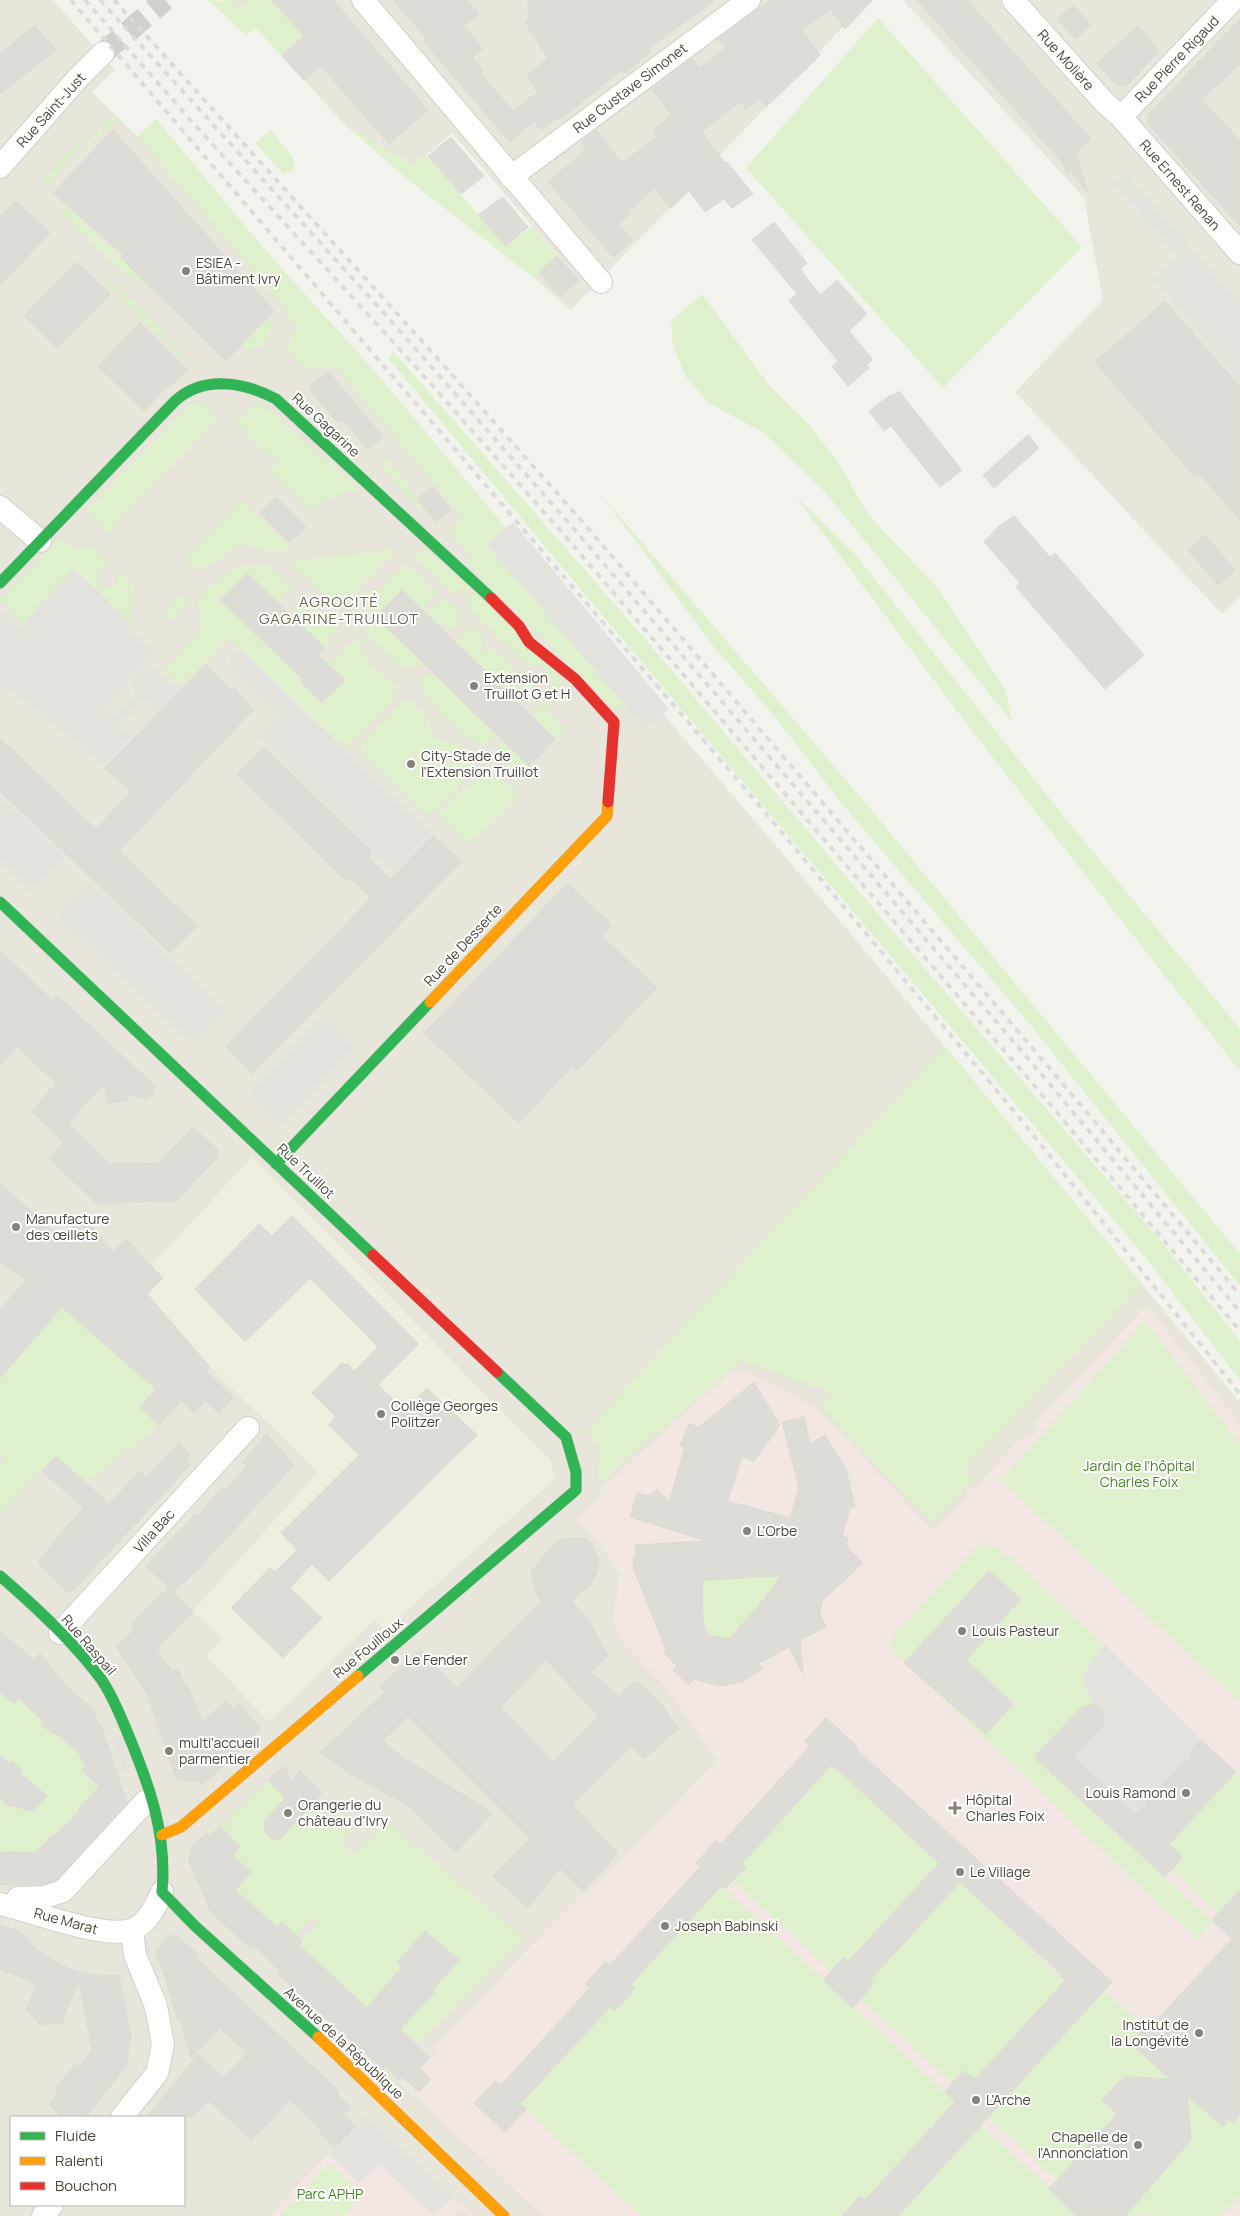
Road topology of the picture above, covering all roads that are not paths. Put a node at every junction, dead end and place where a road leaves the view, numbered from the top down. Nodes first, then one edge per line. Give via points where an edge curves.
1 (363, 0) edge
2 (749, 0) edge
3 (1012, 0) edge
4 (1233, 0) edge
5 (103, 53) tunnel mouth
6 (1121, 117) junction
7 (0, 167) edge
8 (510, 177) junction
9 (1240, 253) edge
10 (601, 282) dead end
11 (0, 507) edge
12 (40, 542) junction
13 (0, 583) edge
14 (614, 722) joint
15 (0, 902) edge
16 (276, 1164) junction
17 (248, 1428) dead end
18 (576, 1472) joint
19 (0, 1576) edge
20 (60, 1632) junction
21 (145, 1802) dead end
22 (162, 1834) junction
23 (162, 1892) junction
24 (8, 1903) edge
25 (132, 1930) junction
26 (123, 2116) edge
27 (51, 2206) edge
28 (43, 2216) edge
29 (504, 2216) edge

1 - 8 street
2 - 8 street, Rue Gustave Simonet
3 - 6 street, Rue Molière
4 - 6 street, Rue Pierre Rigaud
5 - 7 street, Rue Saint-Just
6 - 9 street, Rue Ernest Renan
8 - 10 street
11 - 12 street
12 - 13 street, Rue Gagarine
12 - 14 street, Rue Gagarine via 185,393 213,385 249,387 276,399 469,576 519,626 522,635 576,680
14 - 16 street, Rue de Desserte via 607,816
15 - 16 street, Rue Truillot
16 - 18 street, Rue Truillot via 566,1437
17 - 20 street, Villa Bac
18 - 22 street, Rue Fouilloux via 576,1490 181,1827
19 - 20 street, Rue Raspail
20 - 22 street, Rue Raspail via 101,1679 113,1698 152,1795
21 - 24 street via 63,1891 45,1897 18,1898
22 - 23 street, Rue Raspail
23 - 25 street via 155,1908
23 - 29 street, Avenue de la République
24 - 25 street, Rue Marat via 97,1930 113,1933
25 - 26 street via 135,1955 156,2006 163,2045 157,2073
27 - 28 street

